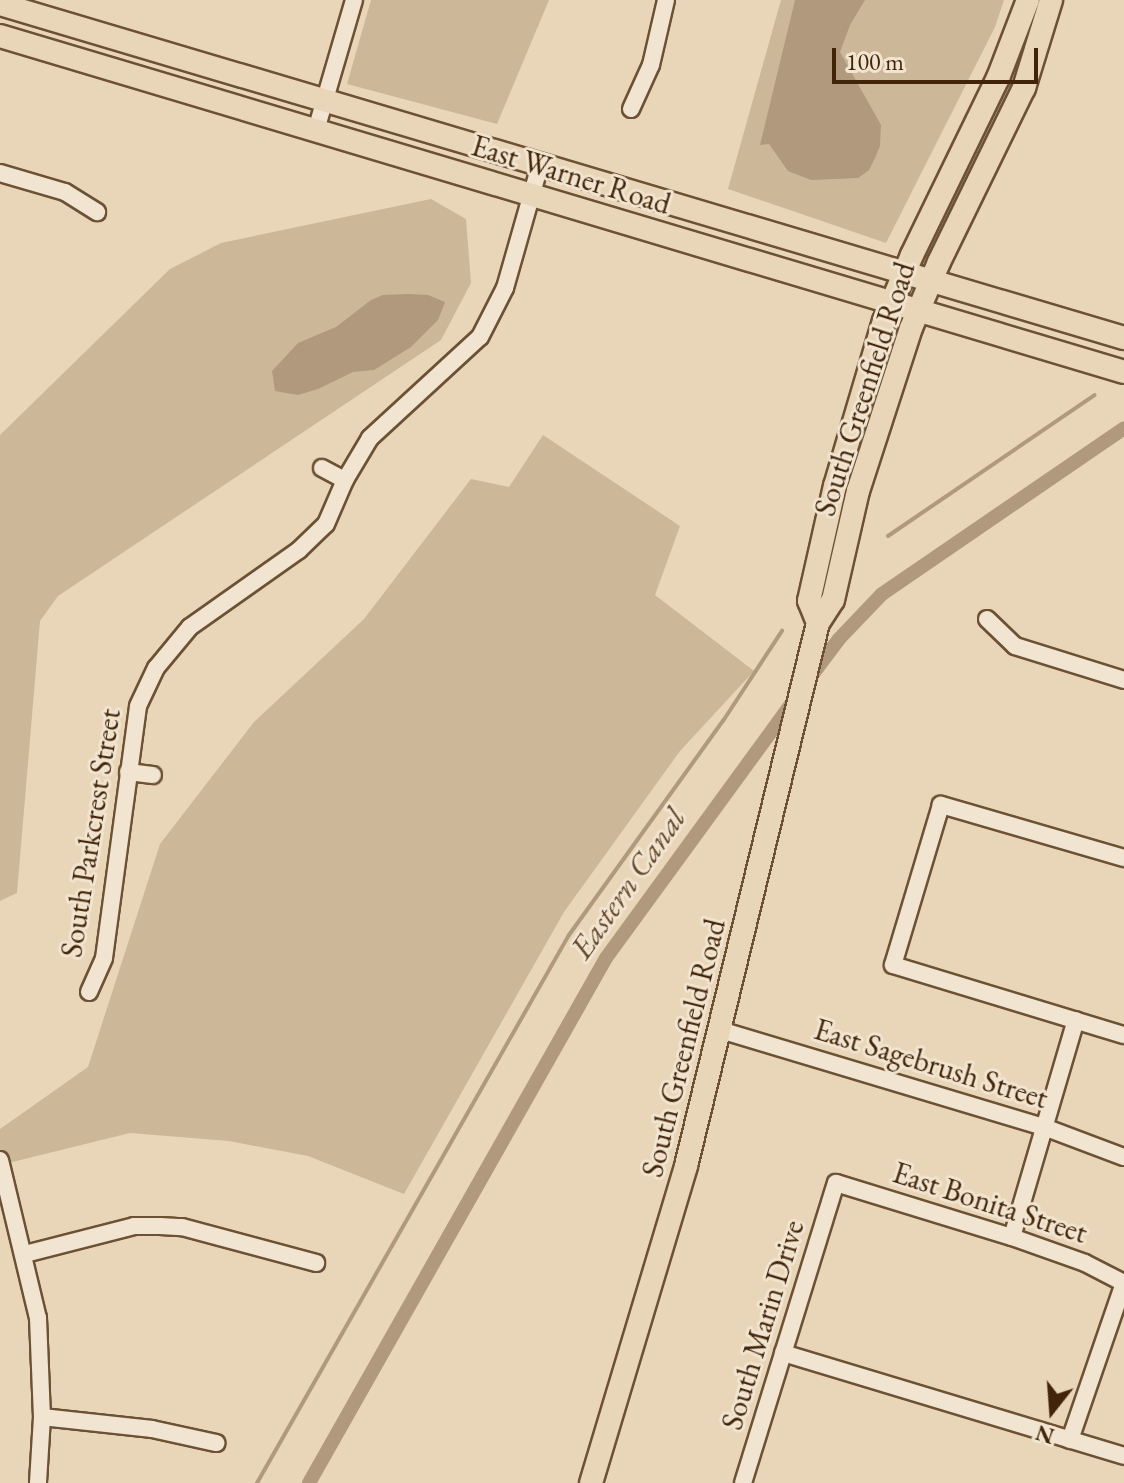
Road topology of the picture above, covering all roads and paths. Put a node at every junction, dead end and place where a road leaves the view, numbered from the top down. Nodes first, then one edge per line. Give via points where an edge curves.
1 (354, 0) edge
2 (666, 0) edge
3 (1028, 0) edge
4 (1051, 0) edge
5 (0, 4) edge
6 (0, 36) edge
7 (324, 100) junction
8 (631, 109) dead end
9 (316, 130) junction
10 (540, 165) junction
11 (0, 173) edge
12 (531, 194) junction
13 (97, 212) dead end
14 (904, 273) junction
15 (931, 280) junction
16 (892, 302) junction
17 (918, 310) junction
18 (1124, 338) edge
19 (1124, 372) edge
20 (322, 468) dead end
21 (345, 480) junction
22 (987, 619) dead end
23 (818, 623) junction
24 (1124, 680) edge
25 (128, 772) junction
26 (153, 775) dead end
27 (1124, 858) edge
28 (89, 992) dead end
29 (1076, 1020) junction
30 (720, 1030) junction
31 (1124, 1035) edge
32 (1044, 1127) junction
33 (1124, 1157) edge
34 (0, 1160) edge
35 (836, 1183) joint
36 (1012, 1237) junction
37 (25, 1254) junction
38 (316, 1263) dead end
39 (1124, 1283) edge
40 (783, 1353) junction
41 (42, 1417) junction
42 (1070, 1440) junction
43 (216, 1443) dead end
44 (1124, 1456) edge
45 (38, 1483) edge
46 (591, 1483) edge
47 (743, 1483) edge

1 - 7 street
2 - 8 street via 651,65
3 - 14 main road, South Greenfield Road via 998,78
4 - 15 main road, South Greenfield Road via 1024,88
5 - 7 main road, East Warner Road
6 - 9 main road, East Warner Road
7 - 9 street
7 - 10 main road, East Warner Road
9 - 12 main road, East Warner Road
10 - 12 street, South Parkcrest Street
10 - 14 main road, East Warner Road
11 - 13 street via 65,192
12 - 16 main road, East Warner Road
12 - 21 street, South Parkcrest Street via 505,288 480,337 370,438
14 - 15 main road, East Warner Road
14 - 16 main road, South Greenfield Road
15 - 17 main road, South Greenfield Road
15 - 18 main road, East Warner Road
16 - 17 main road, East Warner Road
16 - 23 main road, South Greenfield Road via 835,486 809,601
17 - 19 main road, East Warner Road
17 - 23 main road, South Greenfield Road via 858,491 833,600
20 - 21 street
21 - 25 street, South Parkcrest Street via 326,524 299,550 190,627 156,668 138,706
22 - 24 street via 1015,646
23 - 30 main road, South Greenfield Road
25 - 26 street
25 - 28 street, South Parkcrest Street via 104,958
27 - 29 street via 941,805 893,965
29 - 31 street
29 - 32 street
30 - 32 street, East Sagebrush Street
30 - 46 main road, South Greenfield Road via 686,1166
32 - 33 street, East Sagebrush Street
32 - 36 street
34 - 37 street
35 - 36 street, East Bonita Street
35 - 40 street, South Marin Drive
36 - 39 street, East Bonita Street
37 - 38 street via 134,1226 160,1226 182,1227
37 - 41 street via 38,1318
39 - 42 street
40 - 42 street
40 - 47 street, South Marin Drive
41 - 43 street via 139,1427
41 - 45 street
42 - 44 street

